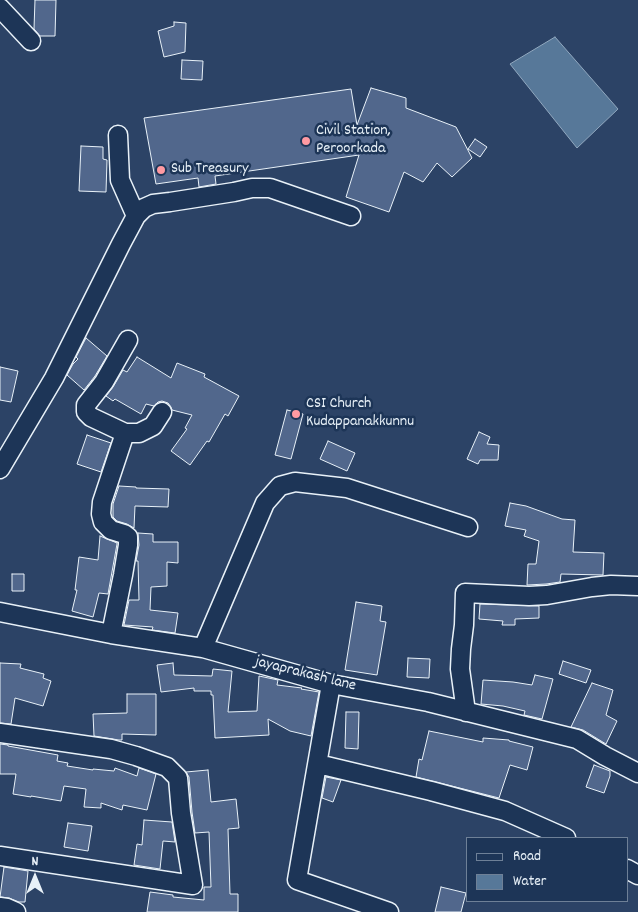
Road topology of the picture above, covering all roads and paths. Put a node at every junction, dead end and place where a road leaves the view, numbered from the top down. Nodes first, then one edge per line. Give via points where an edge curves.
1 (0, 8) edge
2 (31, 41) dead end
3 (118, 135) dead end
4 (136, 216) junction
5 (352, 216) dead end
6 (128, 340) dead end
7 (162, 412) dead end
8 (125, 433) junction
9 (0, 469) edge
10 (468, 526) dead end
11 (638, 586) edge
12 (0, 612) edge
13 (111, 634) junction
14 (203, 648) junction
15 (331, 684) junction
16 (466, 712) junction
17 (0, 734) edge
18 (318, 764) junction
19 (638, 773) edge
20 (564, 837) edge
21 (0, 856) edge
22 (0, 907) edge
23 (16, 912) edge
24 (390, 912) edge

1 - 2 street
3 - 4 street via 120,180
4 - 5 street via 153,204 252,188 270,188
4 - 9 street via 54,378
6 - 8 street via 104,382 86,405 86,412 91,417
7 - 8 street via 146,430
8 - 13 street via 101,514 102,522 111,530 128,537
10 - 14 street via 346,488 295,482 280,486 265,503
11 - 16 street via 611,585 529,596 465,593 460,670
12 - 13 street, jayaprakash lane
13 - 14 street, jayaprakash lane
14 - 15 street, jayaprakash lane
15 - 16 street, jayaprakash lane
15 - 18 street
16 - 19 street, jayaprakash lane via 577,739
17 - 21 street via 112,749 167,767 178,778 193,885
18 - 20 street via 505,811
18 - 24 street via 296,880
22 - 23 street

